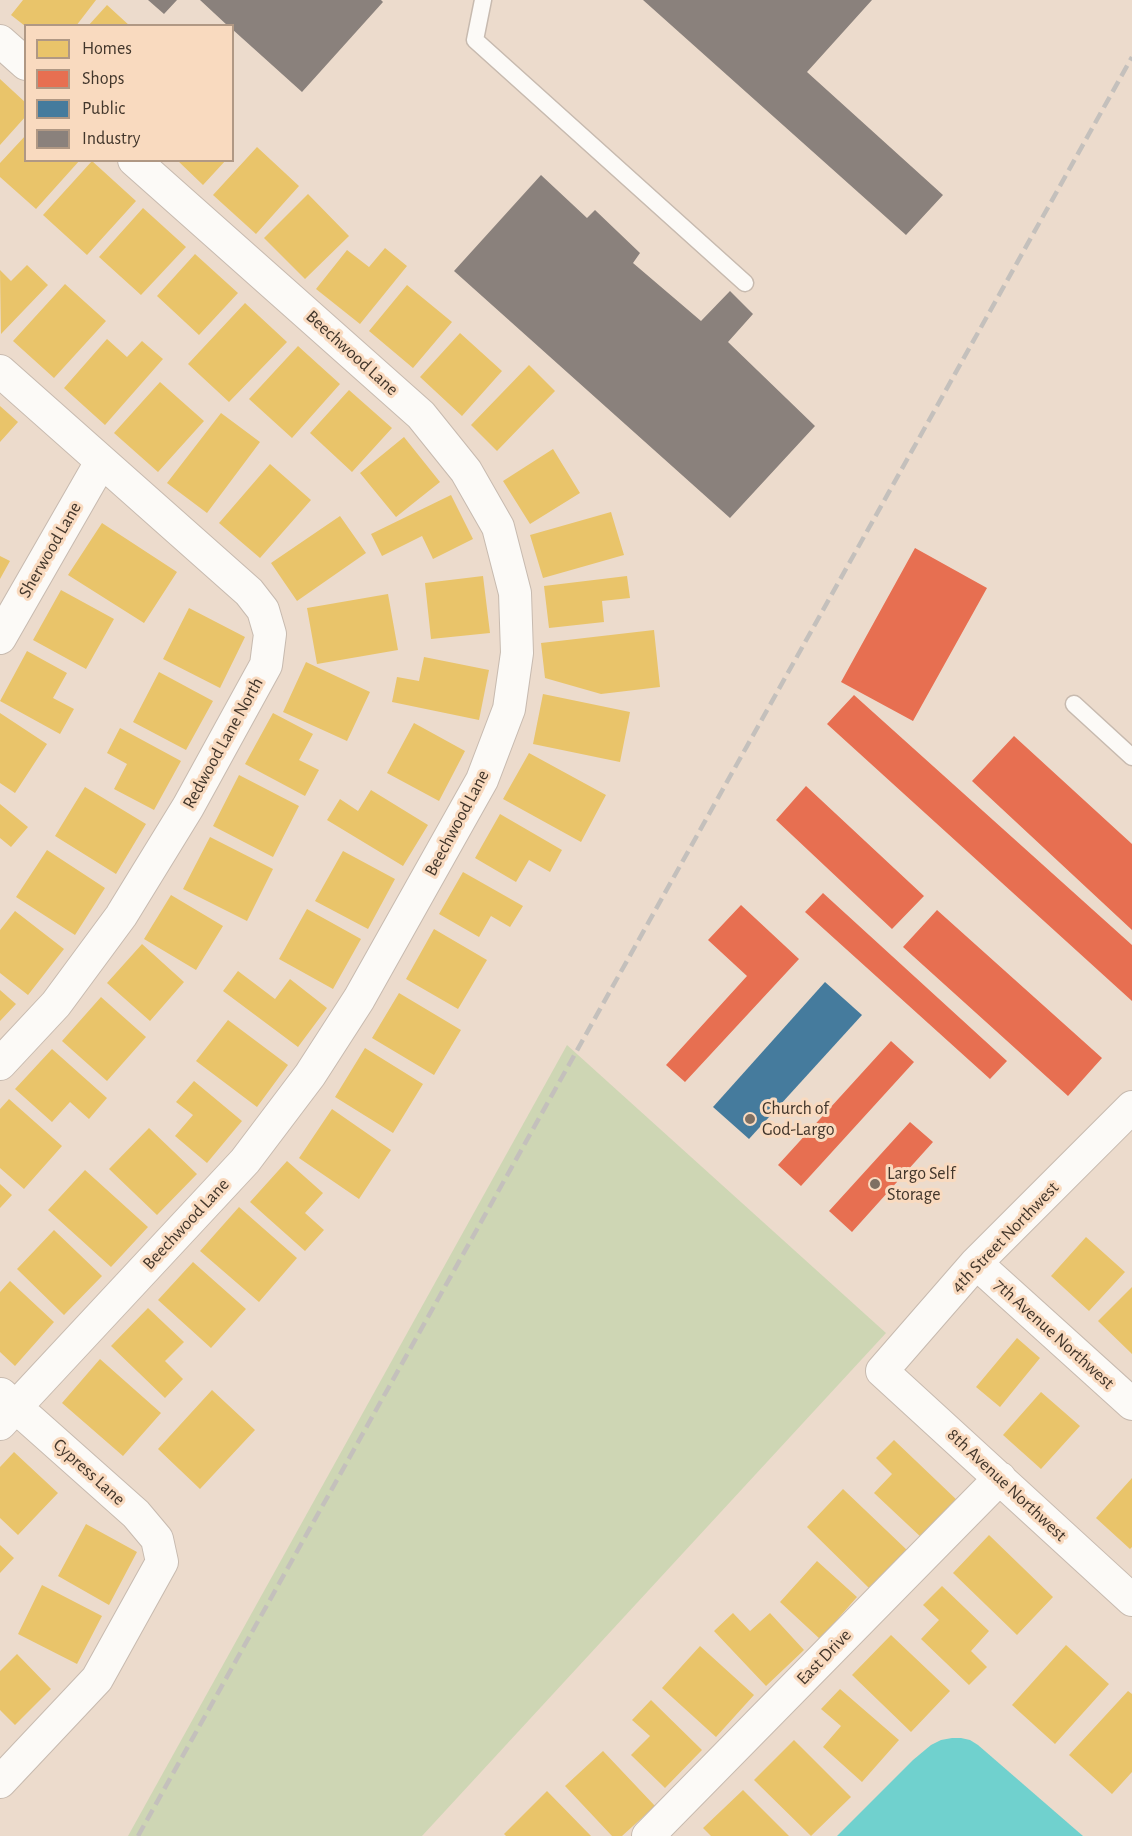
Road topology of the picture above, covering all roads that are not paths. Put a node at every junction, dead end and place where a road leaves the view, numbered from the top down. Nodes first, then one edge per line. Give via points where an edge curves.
1 (483, 0) edge
2 (0, 41) edge
3 (24, 62) edge
4 (136, 162) edge
5 (745, 283) dead end
6 (0, 371) edge
7 (100, 462) junction
8 (0, 638) edge
9 (1074, 704) dead end
10 (1132, 757) edge
11 (0, 1064) edge
12 (1132, 1107) edge
13 (976, 1263) junction
14 (882, 1371) joint
15 (1132, 1404) edge
16 (5, 1408) edge
17 (1000, 1478) junction
18 (1132, 1600) edge
19 (0, 1782) edge
20 (648, 1836) edge

1 - 5 lane via 475,40
2 - 3 street
4 - 16 street, Beechwood Lane via 422,415 466,471 498,527 515,593 517,653 508,709 482,780 359,999 310,1075 244,1161
6 - 7 street, Redwood Lane North
7 - 8 street, Sherwood Lane
7 - 11 street, Redwood Lane North via 249,592 263,610 270,634 266,665 188,807 121,916 56,1004
9 - 10 lane
12 - 13 street, 4th Street Northwest
13 - 14 street, 4th Street Northwest
13 - 15 street, 7th Avenue Northwest
14 - 17 street, 8th Avenue Northwest
16 - 19 street, Cypress Lane via 136,1514 157,1539 162,1562 98,1679
17 - 18 street, 8th Avenue Northwest
17 - 20 street, East Drive

